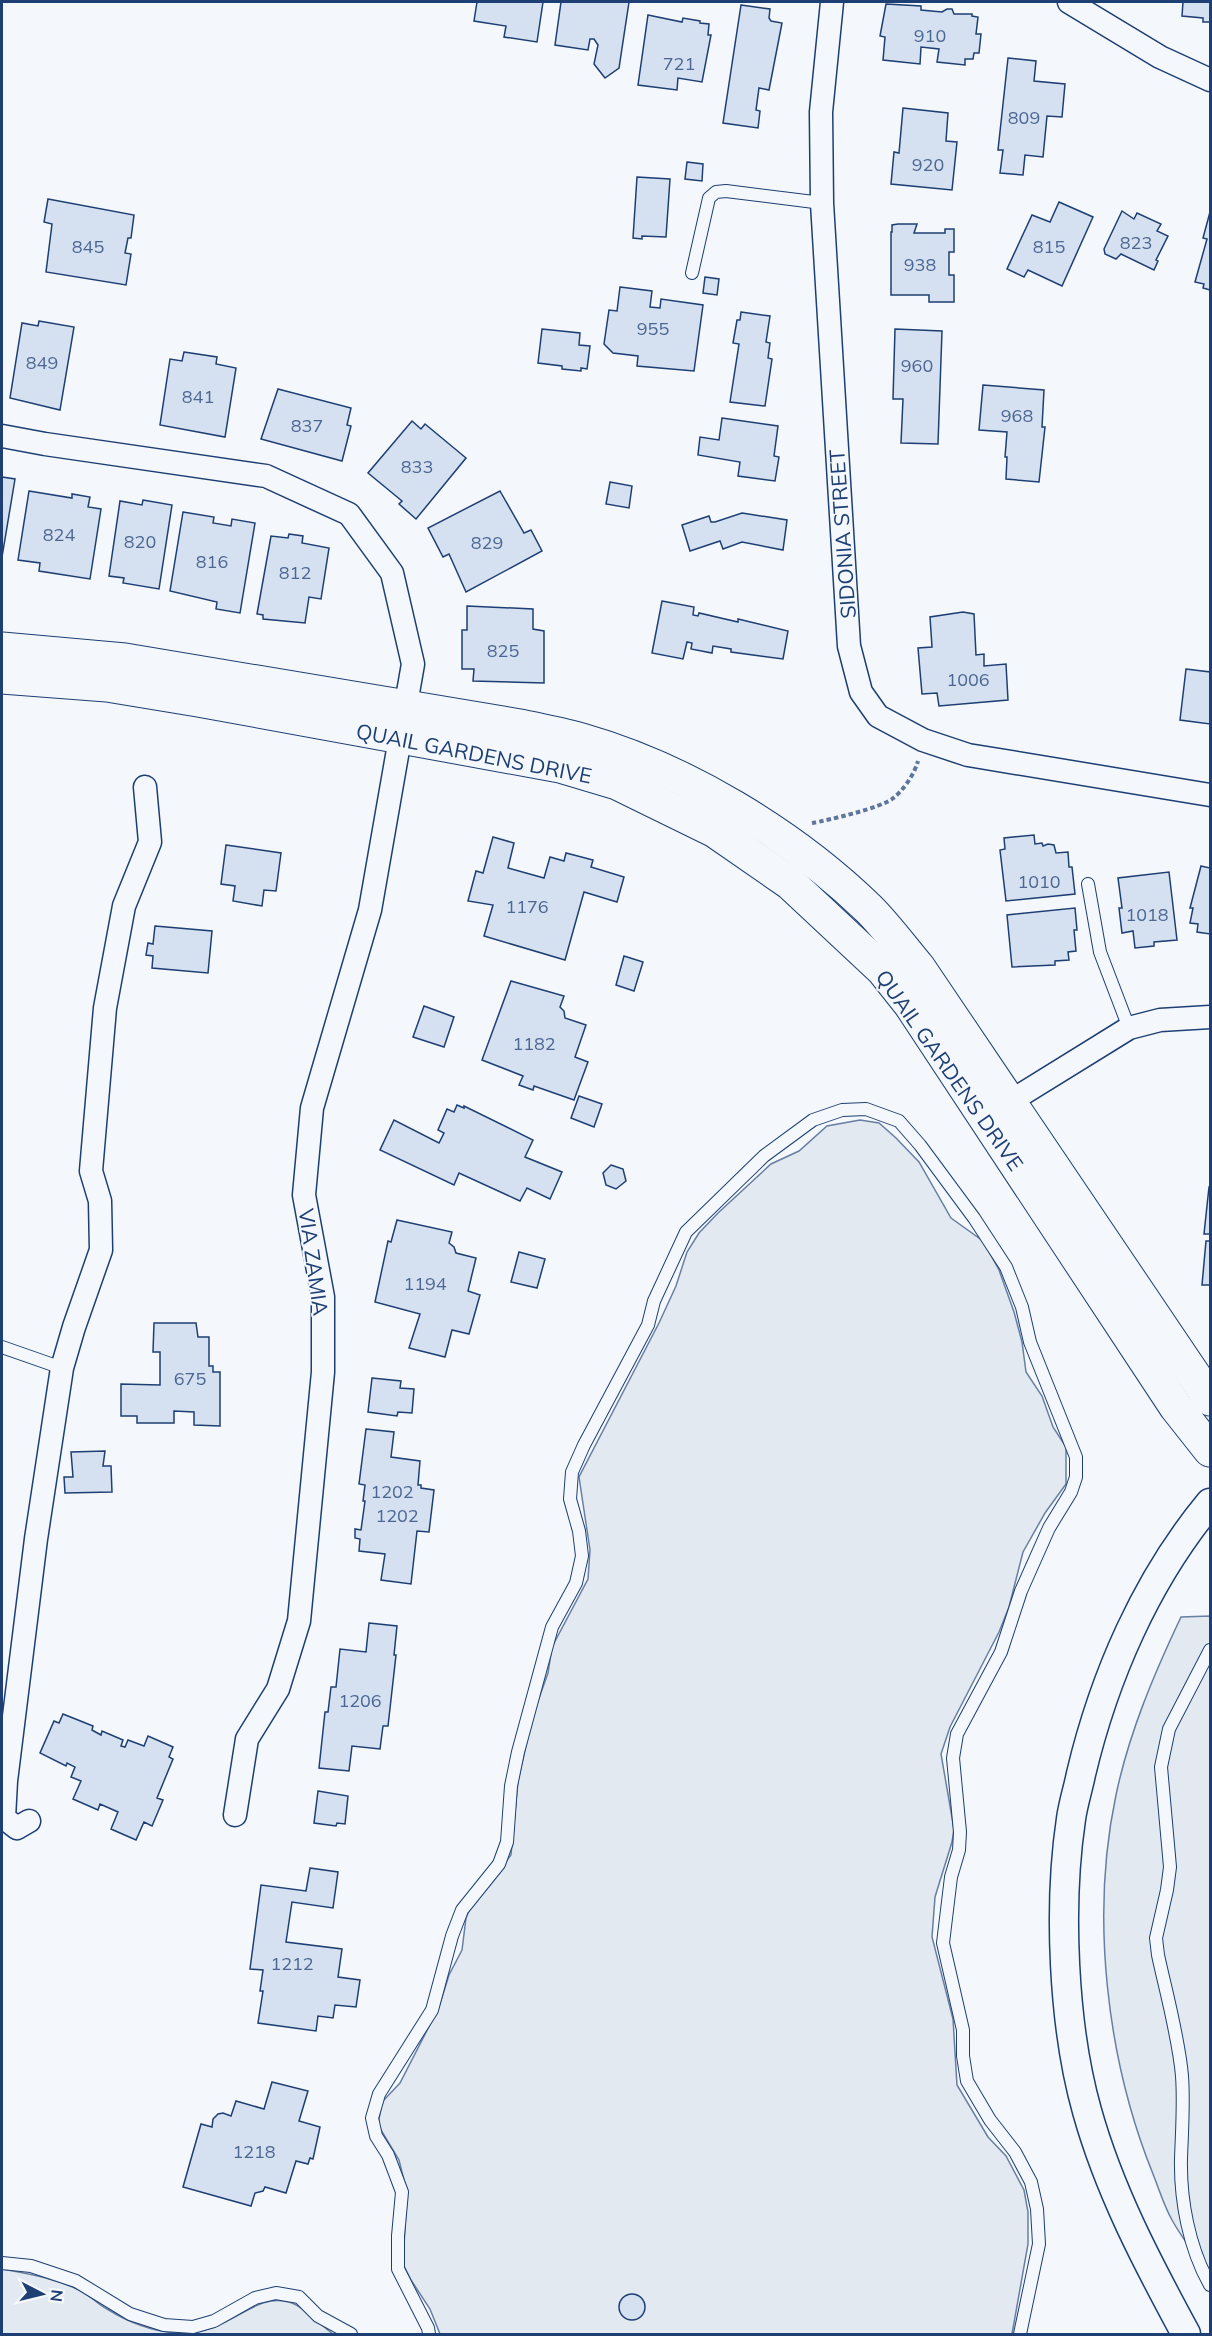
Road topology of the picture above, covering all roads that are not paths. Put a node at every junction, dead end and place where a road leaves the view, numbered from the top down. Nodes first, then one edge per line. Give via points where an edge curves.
1 (832, 2) edge
2 (1069, 2) edge
3 (1210, 80) edge
4 (822, 202) junction
5 (692, 273) dead end
6 (2, 436) edge
7 (2, 649) edge
8 (2, 677) edge
9 (402, 722) junction
10 (145, 787) dead end
11 (1210, 795) edge
12 (1088, 884) dead end
13 (1210, 1017) edge
14 (1129, 1028) junction
15 (997, 1109) junction
16 (2, 1347) edge
17 (62, 1368) junction
18 (1210, 1399) edge
19 (1210, 1450) edge
20 (1210, 1503) edge
21 (1210, 1650) edge
22 (235, 1815) dead end
23 (29, 1821) dead end
24 (2, 2263) edge
25 (1210, 2285) edge
26 (351, 2334) edge
27 (429, 2334) edge
28 (1020, 2334) edge
29 (1185, 2334) edge

1 - 4 street, SIDONIA STREET via 821,112
2 - 3 street via 1160,57
4 - 5 lane via 716,192 709,198
4 - 11 street, SIDONIA STREET via 849,646 861,692 878,716 923,740 968,754
6 - 9 street, VIA ZAMIA via 266,476 349,514 392,573 413,664
7 - 9 main road, QUAIL GARDENS DRIVE via 125,660
8 - 9 main road, QUAIL GARDENS DRIVE via 107,685
9 - 15 main road, QUAIL GARDENS DRIVE via 520,726 583,740 648,764 722,799 796,847 870,910 919,968
9 - 22 street, VIA ZAMIA via 370,910 312,1108 304,1195 323,1297 323,1372 299,1621 278,1689 247,1739
10 - 17 street via 150,842 124,906 105,1008 91,1171 100,1201 101,1250
12 - 14 lane via 1100,952
13 - 14 street via 1160,1020
14 - 15 street
15 - 18 main road, QUAIL GARDENS DRIVE
15 - 19 main road, QUAIL GARDENS DRIVE via 1176,1407
16 - 17 lane
17 - 23 street via 6,1780 4,1818 17,1828
20 - 29 street via 1159,1575 1105,1692 1071,1818 1064,1903 1065,1966 1074,2046 1087,2110 1129,2225
21 - 25 lane via 1169,1729 1161,1767 1170,1867 1156,1938 1182,2072 1185,2210 1200,2266
24 - 26 lane via 31,2266 76,2281 130,2314 164,2325 193,2327 214,2321 255,2298 276,2293 299,2297 318,2316
27 - 28 lane via 398,2269 402,2192 376,2136 372,2118 379,2094 432,2010 462,1910 499,1864 507,1842 518,1752 552,1627 576,1583 582,1556 570,1499 572,1472 648,1325 654,1301 686,1232 764,1156 813,1120 842,1110 866,1109 900,1121 1006,1267 1022,1306 1030,1342 1076,1457 1071,1492 1021,1591 1001,1652 957,1734 953,1758 960,1832 943,1943 963,2030 967,2081 1015,2152 1031,2182 1037,2209 1039,2244

